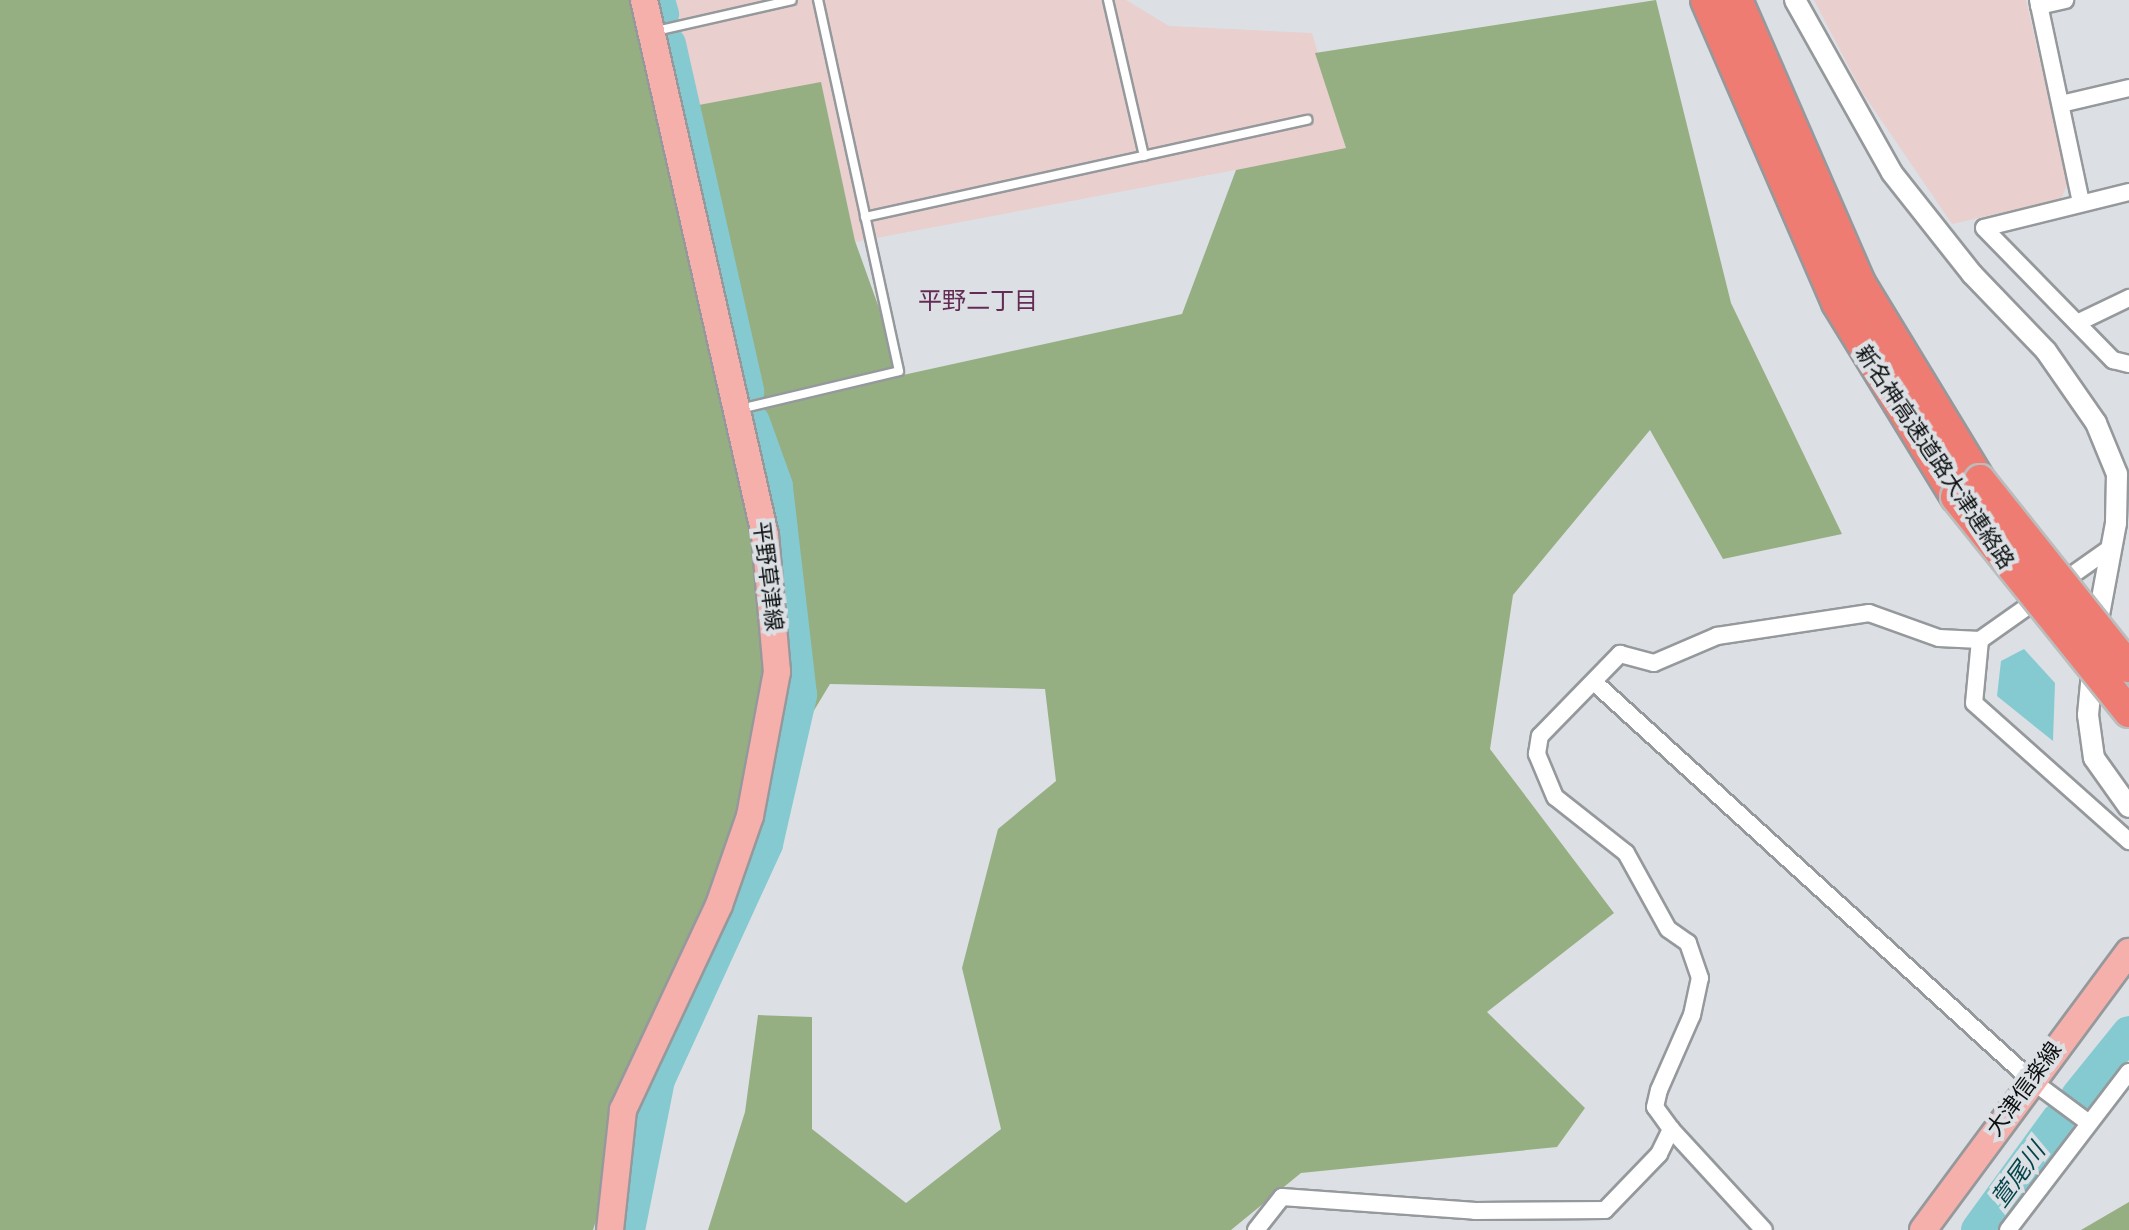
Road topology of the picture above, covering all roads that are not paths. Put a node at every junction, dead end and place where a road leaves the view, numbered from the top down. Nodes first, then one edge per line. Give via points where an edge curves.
1 (644, 0) edge
2 (792, 0) edge
3 (818, 0) edge
4 (1108, 0) edge
5 (1706, 0) edge
6 (1737, 0) edge
7 (1795, 0) edge
8 (2065, 0) edge
9 (2038, 3) edge
10 (651, 33) junction
11 (2129, 88) edge
12 (2061, 104) junction
13 (1308, 120) dead end
14 (1144, 156) junction
15 (2129, 192) edge
16 (2081, 202) junction
17 (865, 217) junction
18 (2129, 298) edge
19 (2077, 323) junction
20 (2129, 364) edge
21 (736, 410) junction
22 (1968, 488) junction
23 (2112, 547) junction
24 (1980, 640) junction
25 (2129, 667) edge
26 (1594, 682) junction
27 (2129, 712) edge
28 (2129, 807) edge
29 (2129, 841) edge
30 (2129, 952) edge
31 (2129, 1072) edge
32 (2037, 1085) junction
33 (2084, 1120) junction
34 (1671, 1129) junction
35 (610, 1230) edge
36 (1256, 1230) edge
37 (1764, 1230) edge
38 (1923, 1230) edge
39 (2008, 1230) edge

1 - 10 main road, 平野草津線
2 - 10 lane
3 - 17 lane
4 - 14 lane
5 - 22 highway, 新名神高速道路大津連絡路 via 1735,80 1837,303
6 - 22 highway, 新名神高速道路大津連絡路 via 1860,283
7 - 23 street via 1892,173 1972,274 2046,351 2096,423 2117,474
8 - 9 street
9 - 12 street
10 - 21 main road, 平野草津線
11 - 12 street
12 - 16 street
13 - 14 lane
14 - 17 lane
15 - 16 street
16 - 19 street via 1984,228
17 - 21 lane via 899,371
18 - 19 street
19 - 20 street via 2113,360
21 - 35 main road, 平野草津線 via 775,597 777,672 750,816 719,905 623,1110
22 - 25 highway, 新名神高速道路大津連絡路, bridge
22 - 27 highway, 新名神高速道路大津連絡路, bridge
23 - 24 street
23 - 28 street via 2088,715 2094,758
24 - 26 street via 1939,638 1869,613 1717,636 1654,663 1620,654
24 - 29 street via 1974,703
26 - 32 street
26 - 34 street via 1540,736 1537,754 1555,797 1626,853 1668,929 1688,943 1700,978 1695,1003 1655,1107
30 - 32 main road, 大津信楽線
31 - 33 street
32 - 33 street
32 - 38 main road, 大津信楽線
33 - 39 street
34 - 36 street via 1659,1154 1605,1210 1475,1211 1282,1197
34 - 37 street

